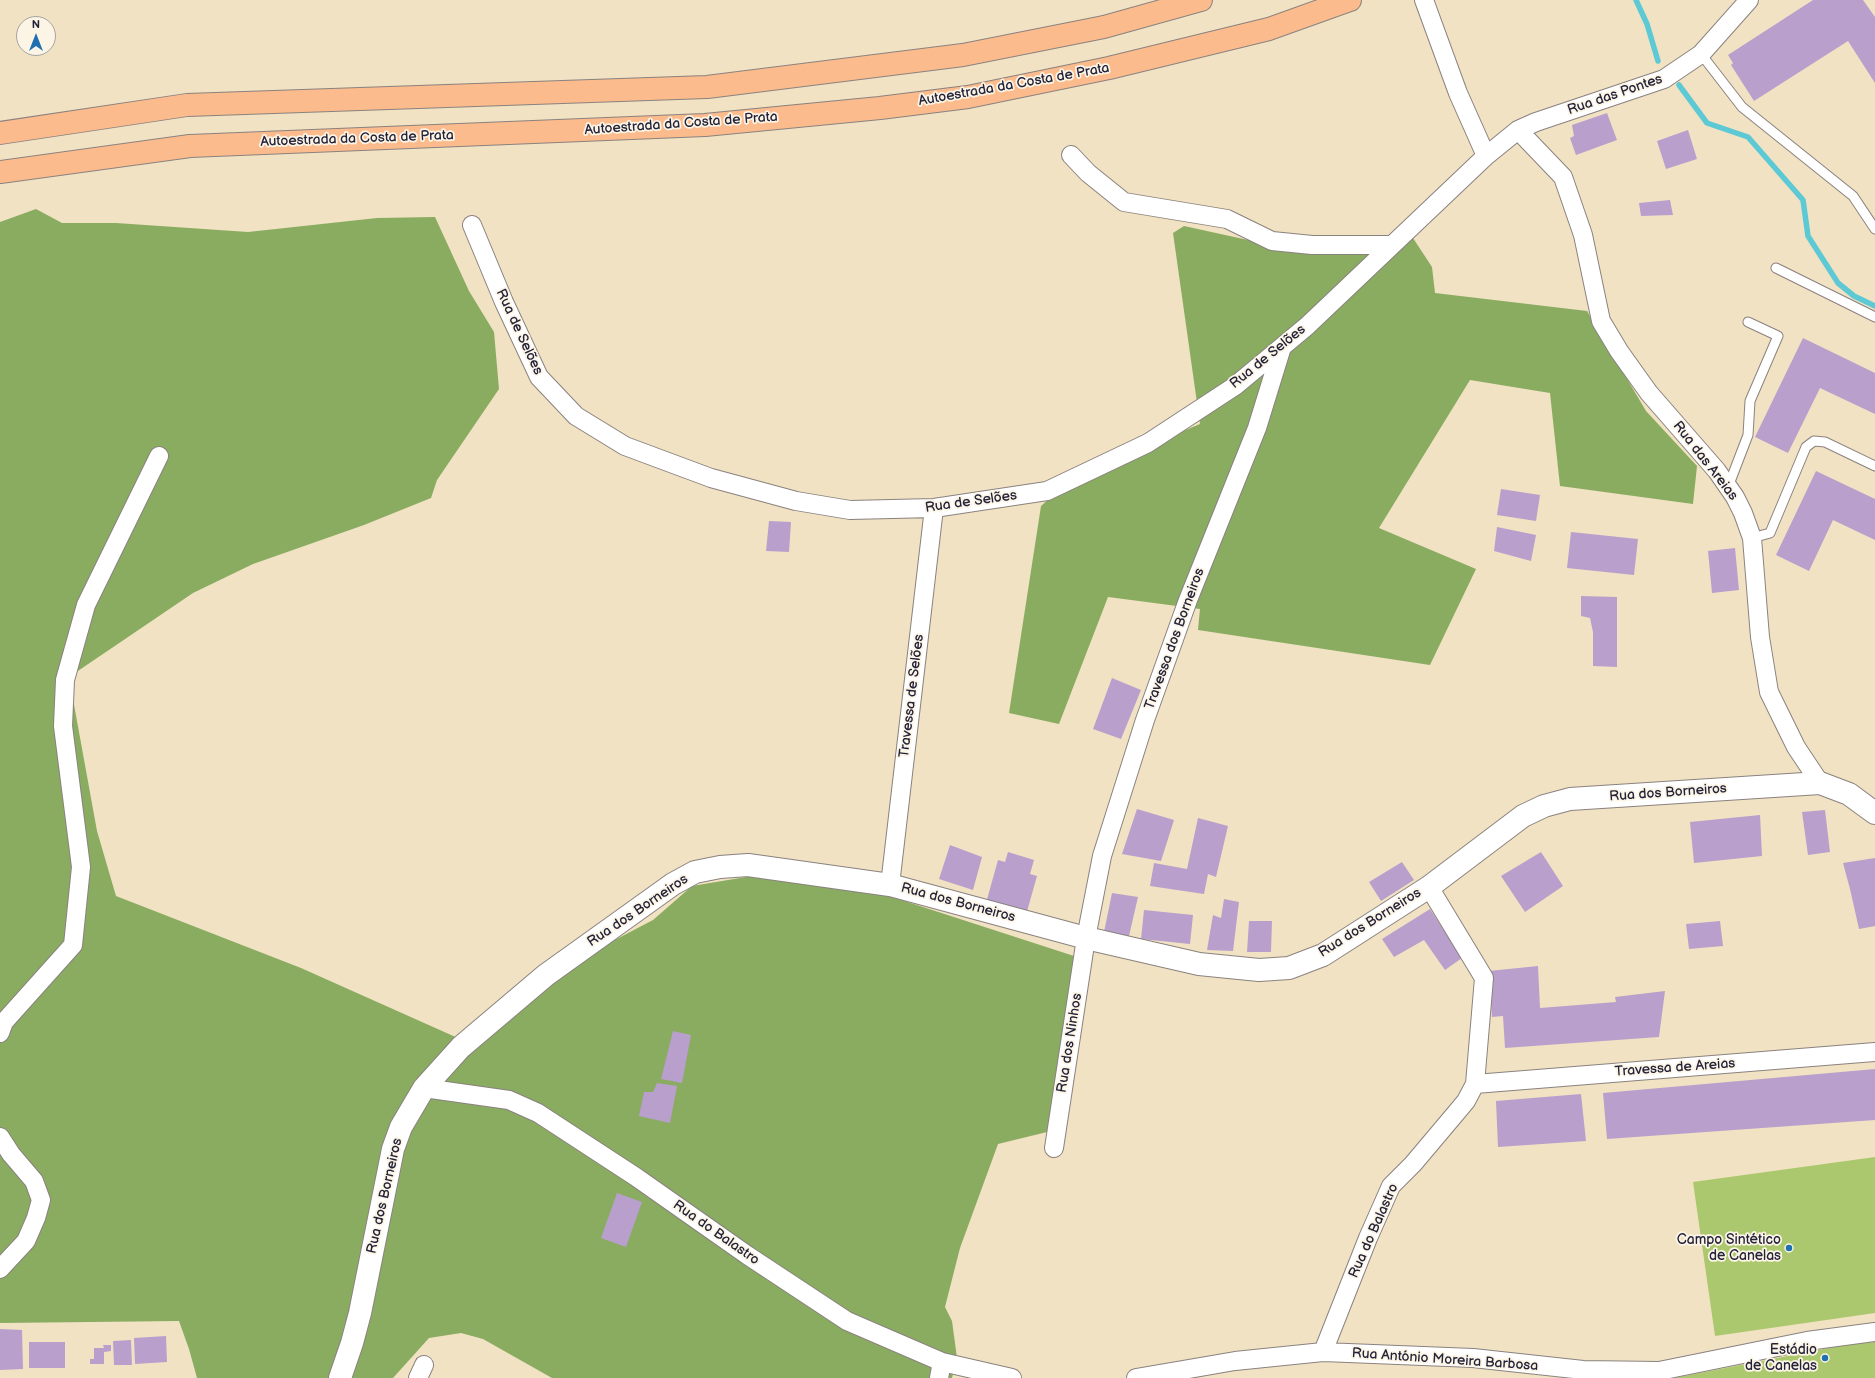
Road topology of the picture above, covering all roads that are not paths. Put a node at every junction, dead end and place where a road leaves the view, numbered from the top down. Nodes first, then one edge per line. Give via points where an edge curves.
1 (1201, 0) edge
2 (1350, 0) edge
3 (1424, 0) edge
4 (1749, 0) edge
5 (1701, 54) junction
6 (1518, 130) junction
7 (0, 134) edge
8 (1071, 155) dead end
9 (1486, 156) junction
10 (0, 172) edge
11 (472, 225) dead end
12 (1875, 229) edge
13 (1390, 245) junction
14 (1776, 268) dead end
15 (1875, 317) edge
16 (1748, 322) dead end
17 (1282, 347) junction
18 (159, 456) dead end
19 (1875, 466) edge
20 (1728, 487) junction
21 (934, 508) junction
22 (1752, 538) junction
23 (1820, 783) junction
24 (1875, 813) edge
25 (890, 885) junction
26 (1429, 887) junction
27 (1086, 938) junction
28 (1, 1024) edge
29 (1875, 1052) edge
30 (1476, 1084) junction
31 (424, 1088) junction
32 (0, 1137) edge
33 (1054, 1148) dead end
34 (0, 1269) edge
35 (1875, 1332) edge
36 (1323, 1352) junction
37 (940, 1370) edge
38 (340, 1378) edge
39 (1012, 1378) edge
40 (1136, 1378) edge

1 - 7 highway via 1104,27 963,55 707,86 187,105
2 - 10 highway, Autoestrada da Costa de Prata via 1269,28 1109,68 968,97 705,126 190,146
3 - 9 street via 1458,93
4 - 5 street, Rua das Pontes
5 - 6 street, Rua das Pontes via 1664,79
5 - 12 lane via 1742,107 1853,196
6 - 9 street, Rua das Pontes
6 - 20 street, Rua das Areias via 1563,177 1583,236 1601,321 1619,352 1649,393 1697,447
8 - 13 street via 1088,173 1124,202 1227,220 1272,241 1312,245
9 - 13 street, Rua de Selões
11 - 21 street, Rua de Selões via 539,378 576,416 625,446 711,478 796,501 850,510
13 - 17 street, Rua de Selões
14 - 15 lane
16 - 20 lane via 1778,336 1750,401 1748,435
17 - 21 street, Rua de Selões via 1235,386 1148,443 1047,491
17 - 27 street, Travessa dos Borneiros via 1257,428 1188,600 1145,720 1102,856
18 - 28 street via 86,605 65,680 63,726 81,867 73,945
19 - 22 lane via 1825,442 1814,441 1806,447 1770,533
20 - 22 street, Rua das Areias via 1743,513
21 - 25 street, Travessa de Selões
22 - 23 street, Rua das Areias via 1760,637 1769,692 1796,747
23 - 24 street via 1849,794
23 - 26 street, Rua dos Borneiros via 1570,799 1544,806 1523,816
25 - 27 street, Rua dos Borneiros
25 - 31 street, Rua dos Borneiros via 748,865 696,872 673,884 546,975 461,1047
26 - 27 street, Rua dos Borneiros via 1323,955 1289,968 1251,969 1199,964
26 - 30 street, Rua do Balastro via 1484,978
27 - 33 street, Rua dos Ninhos
29 - 30 street, Travessa de Areias
30 - 36 street, Rua do Balastro via 1456,1113 1391,1186
31 - 37 street, Rua do Balastro via 509,1100 538,1113 847,1321
31 - 38 street, Rua dos Borneiros via 401,1127 393,1149 360,1314
32 - 34 street via 34,1181 40,1200 36,1218 26,1241
35 - 36 street, Rua António Moreira Barbosa via 1807,1341 1659,1371 1583,1370 1473,1358
36 - 40 street via 1234,1361
37 - 39 street, Rua do Balastro

